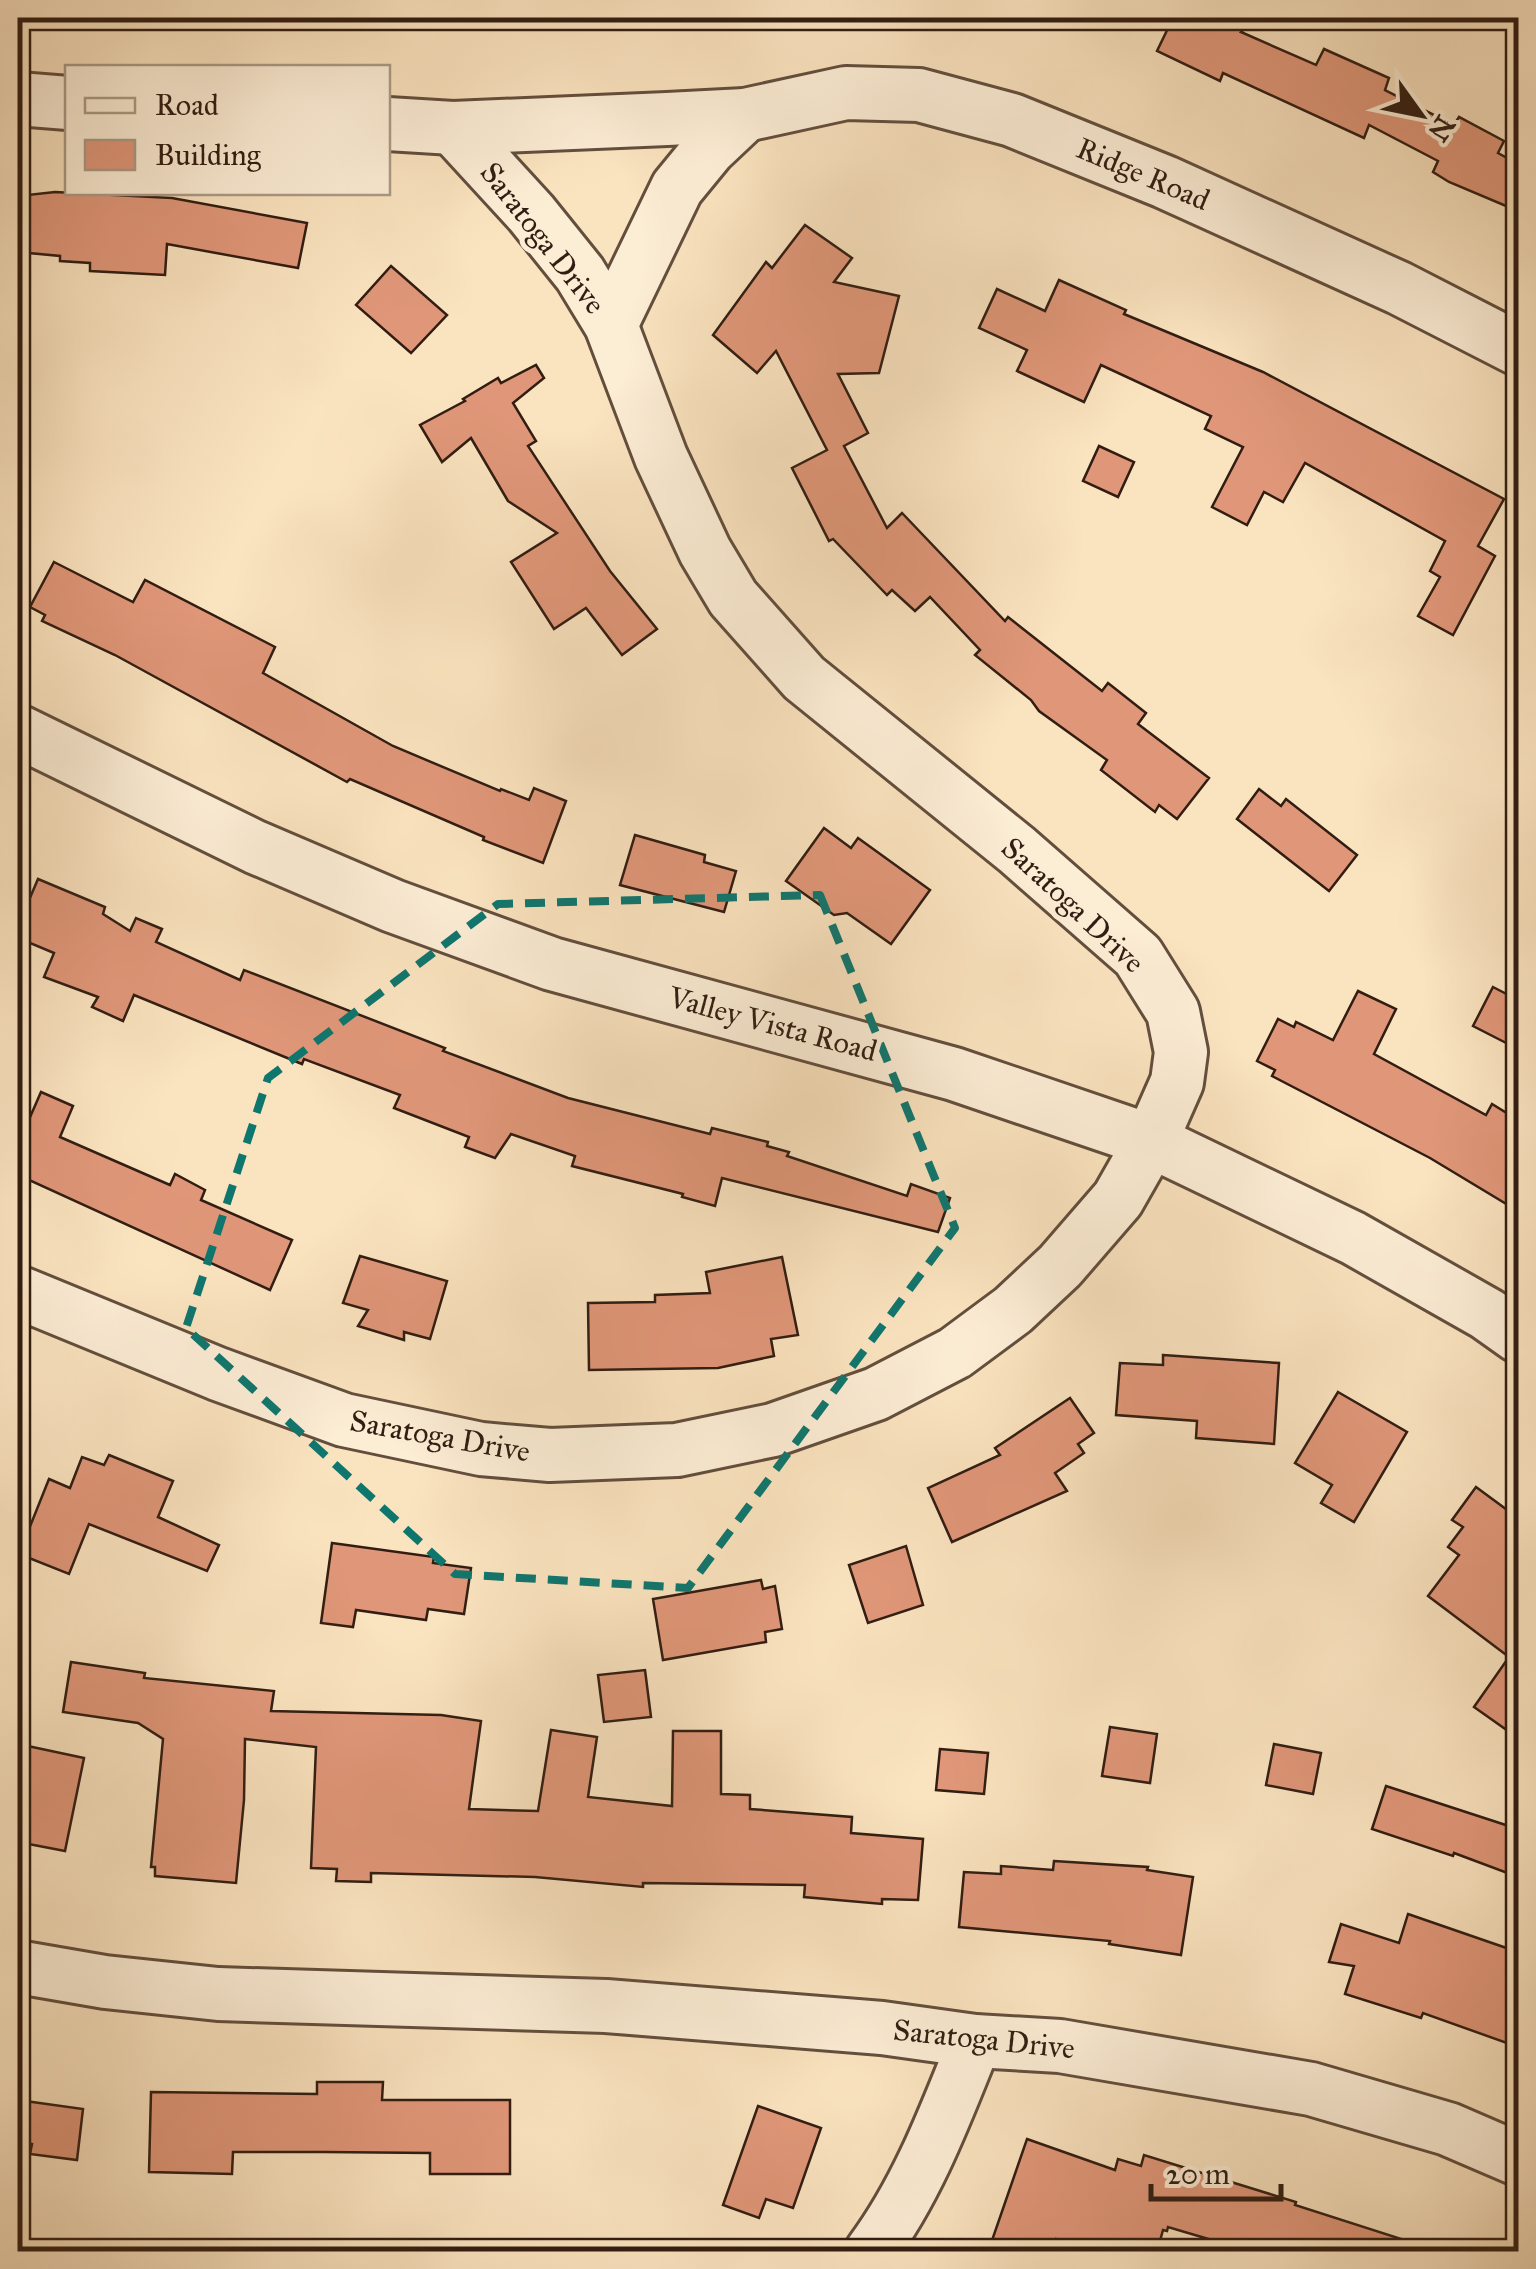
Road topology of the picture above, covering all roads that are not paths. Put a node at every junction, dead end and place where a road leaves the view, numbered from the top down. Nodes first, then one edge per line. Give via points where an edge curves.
1 (18, 99) edge
2 (65, 102) edge
3 (746, 114) junction
4 (390, 124) edge
5 (453, 128) junction
6 (610, 325) junction
7 (1518, 349) edge
8 (18, 731) edge
9 (1151, 1141) junction
10 (18, 1292) edge
11 (1518, 1336) edge
12 (18, 1967) edge
13 (975, 2041) junction
14 (1518, 2159) edge
15 (871, 2252) edge

1 - 2 street
3 - 5 street, Ridge Road
3 - 6 street via 677,188
3 - 7 street, Ridge Road via 846,93 885,92 1012,120 1165,182
4 - 5 street
5 - 6 street, Saratoga Drive via 580,274
6 - 9 street, Saratoga Drive via 661,456 733,598 804,678 1138,956 1172,1012 1181,1052 1177,1082
8 - 9 street, Valley Vista Road via 255,847 552,964 954,1074
9 - 10 street, Saratoga Drive via 1118,1199 1060,1266 955,1353 876,1394 773,1430 678,1450 550,1455 480,1449 344,1420
9 - 11 street, Valley Vista Road via 1353,1238
12 - 13 street, Saratoga Drive via 218,1994 606,2006
13 - 14 street, Saratoga Drive via 1078,2049 1311,2089 1448,2129
13 - 15 street via 936,2136

